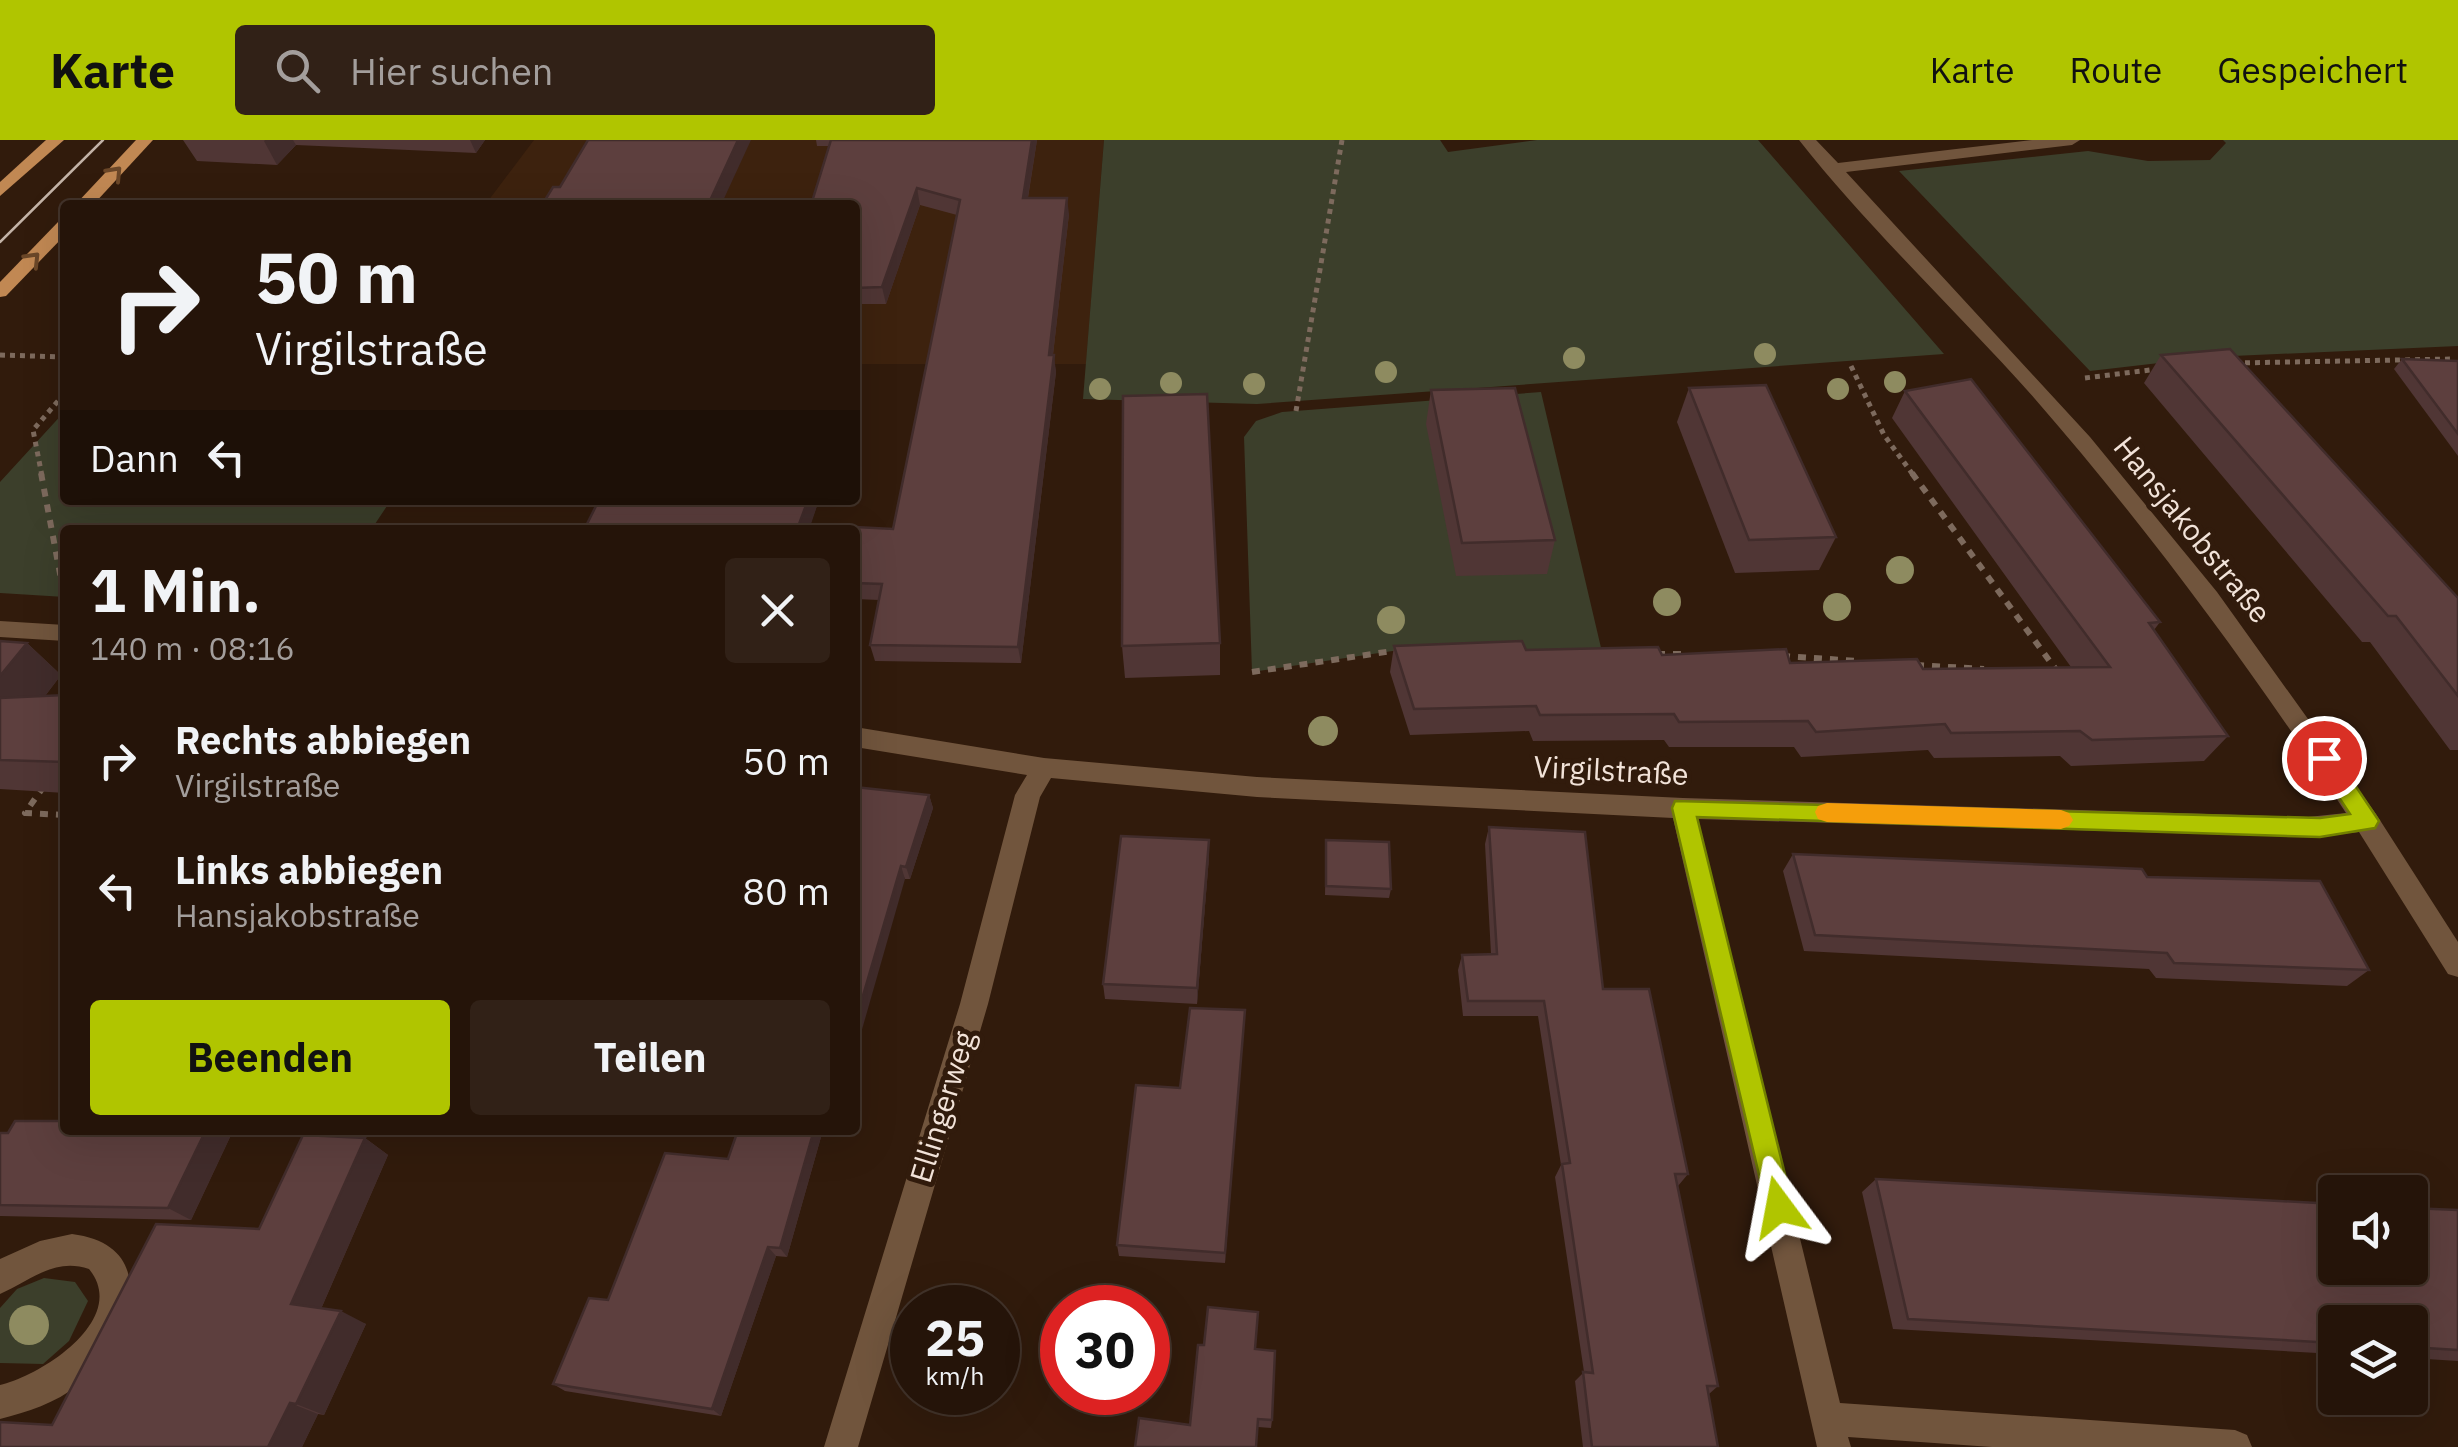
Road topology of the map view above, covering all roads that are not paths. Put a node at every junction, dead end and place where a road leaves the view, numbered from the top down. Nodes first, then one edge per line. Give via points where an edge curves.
1 (56, 140) edge
2 (145, 140) edge
3 (1807, 140) edge
4 (2072, 140) edge
5 (1833, 169) junction
6 (0, 191) edge
7 (89, 200) edge
8 (60, 230) edge
9 (0, 292) edge
10 (0, 628) edge
11 (60, 633) edge
12 (860, 738) edge
13 (1044, 768) junction
14 (1683, 808) junction
15 (2367, 821) junction
16 (2458, 965) edge
17 (0, 1278) edge
18 (0, 1402) edge
19 (1832, 1433) edge
20 (841, 1447) edge
21 (2234, 1447) edge

1 - 6 main road
7 -> 2 main road
3 - 5 street, Hansjakobstraße
4 - 5 street
5 - 15 street, Hansjakobstraße via 2015,365 2168,544
9 -> 8 main road
10 - 11 street
12 - 13 street, Virgilstraße
13 - 14 street, Virgilstraße via 1258,787
13 - 20 street, Ellingerweg via 1028,795 974,1004
14 - 15 street, Virgilstraße via 2320,828
14 - 19 street
15 - 16 street, Hansjakobstraße
17 - 18 street via 42,1255 80,1250 110,1271 114,1290 111,1314 78,1363 53,1383
19 - 21 street

